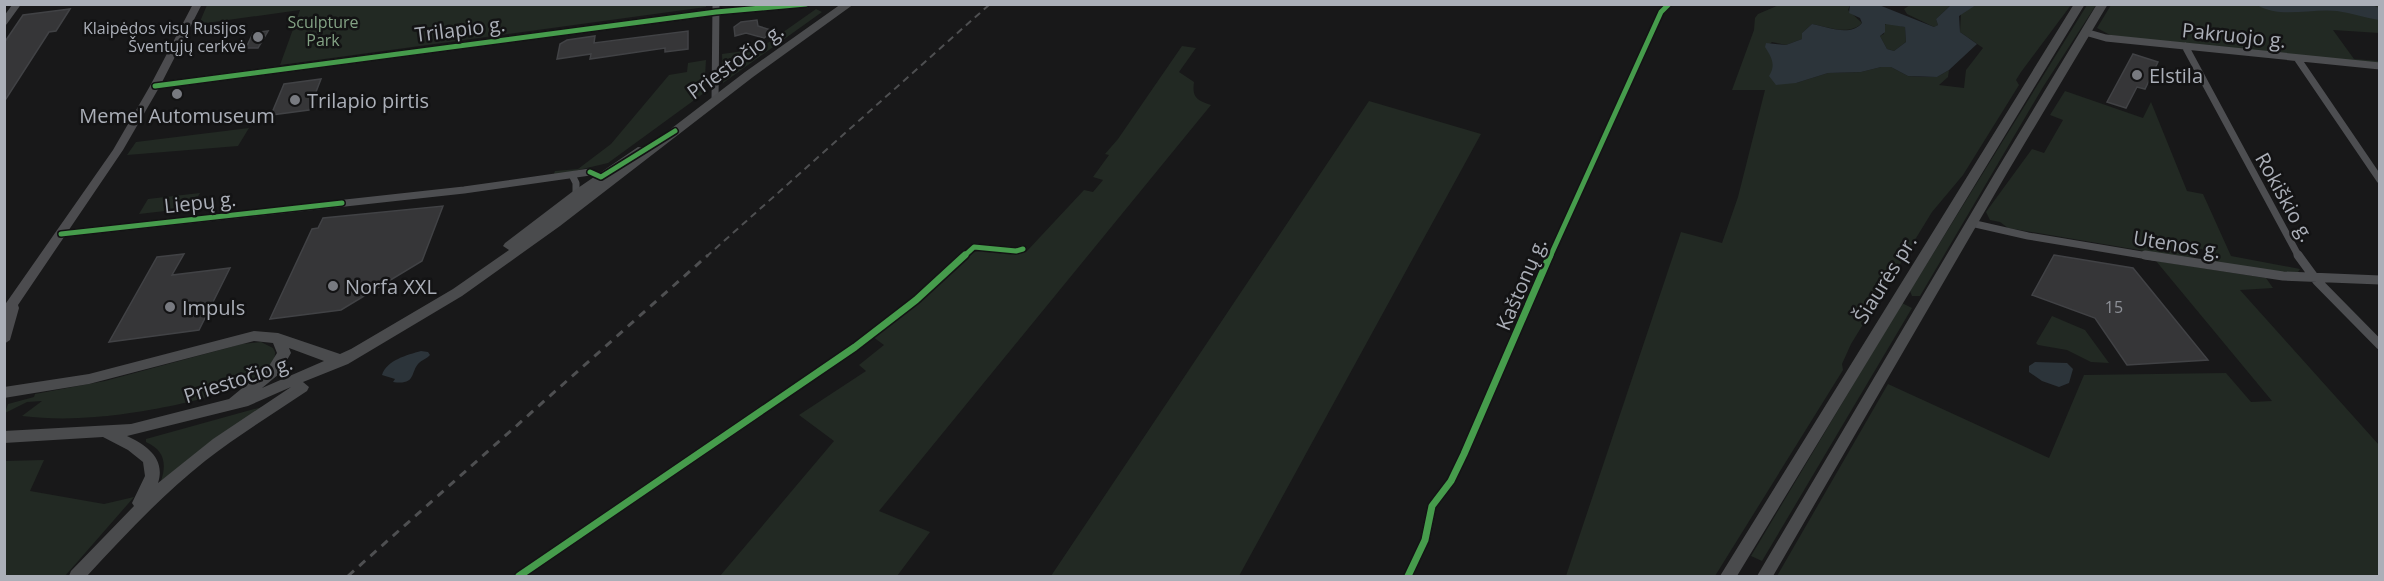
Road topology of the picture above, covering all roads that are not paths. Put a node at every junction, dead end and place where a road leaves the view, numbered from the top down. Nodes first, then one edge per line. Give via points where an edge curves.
1 (17, 4) edge
2 (198, 4) edge
3 (806, 4) edge
4 (849, 4) edge
5 (1669, 4) edge
6 (2080, 4) edge
7 (2103, 4) edge
8 (716, 8) edge
9 (4, 22) edge
10 (2085, 32) junction
11 (2185, 46) junction
12 (2297, 58) junction
13 (2379, 66) edge
14 (155, 86) junction
15 (715, 101) junction
16 (572, 175) junction
17 (607, 179) junction
18 (2379, 180) edge
19 (576, 195) junction
20 (1971, 223) junction
21 (61, 234) junction
22 (1023, 249) dead end
23 (2379, 280) edge
24 (2317, 281) junction
25 (462, 288) junction
26 (1902, 291) junction
27 (1926, 301) junction
28 (14, 304) junction
29 (4, 316) edge
30 (278, 338) junction
31 (4, 340) edge
32 (2379, 345) edge
33 (339, 363) junction
34 (4, 393) edge
35 (224, 409) junction
36 (109, 434) junction
37 (12, 437) edge
38 (128, 522) junction
39 (77, 576) edge
40 (519, 576) edge
41 (1408, 576) edge
42 (1728, 576) edge
43 (1765, 576) edge

1 - 9 street
2 - 14 main road
3 - 8 street, Trilapio g.
4 - 15 main road, Priestočio g.
5 - 41 street, Kaštonų g. via 1660,12 1464,454 1451,481 1432,506 1425,540
6 - 26 main road, Šiaurės pr.
7 - 10 main road
8 - 14 street, Trilapio g.
8 - 15 street
10 - 11 street, Pakruojo g. via 2106,38
10 - 20 main road
11 - 12 street, Pakruojo g.
11 - 24 street, Rokiškio g. via 2287,237
12 - 13 street, Pakruojo g.
12 - 18 street
14 - 21 main road
15 - 17 main road, Priestočio g.
16 - 17 street, Liepų g. via 590,172
16 - 19 street
16 - 21 street, Liepų g.
17 - 19 main road, Priestočio g.
17 - 25 main road, Priestočio g.
19 - 25 main road, Priestočio g. via 532,227
20 - 24 street, Utenos g. via 2044,239
20 - 27 main road
21 - 28 main road
22 - 40 street via 1016,252 974,247 916,300 855,347
23 - 24 street, Utenos g.
24 - 32 street, Rokiškio g.
25 - 33 main road, Priestočio g. via 398,332
26 - 27 main road via 1911,301
26 - 42 main road, Šiaurės pr.
27 - 43 main road
28 - 29 main road
28 - 31 main road
30 - 33 main road
30 - 34 main road via 240,338 89,379
30 - 35 main road via 284,353 274,370
33 - 35 main road, Priestočio g.
33 - 38 main road via 218,443
35 - 36 main road, Priestočio g.
36 - 37 main road, Priestočio g.
36 - 38 main road via 141,449 154,465 150,486
38 - 39 main road

